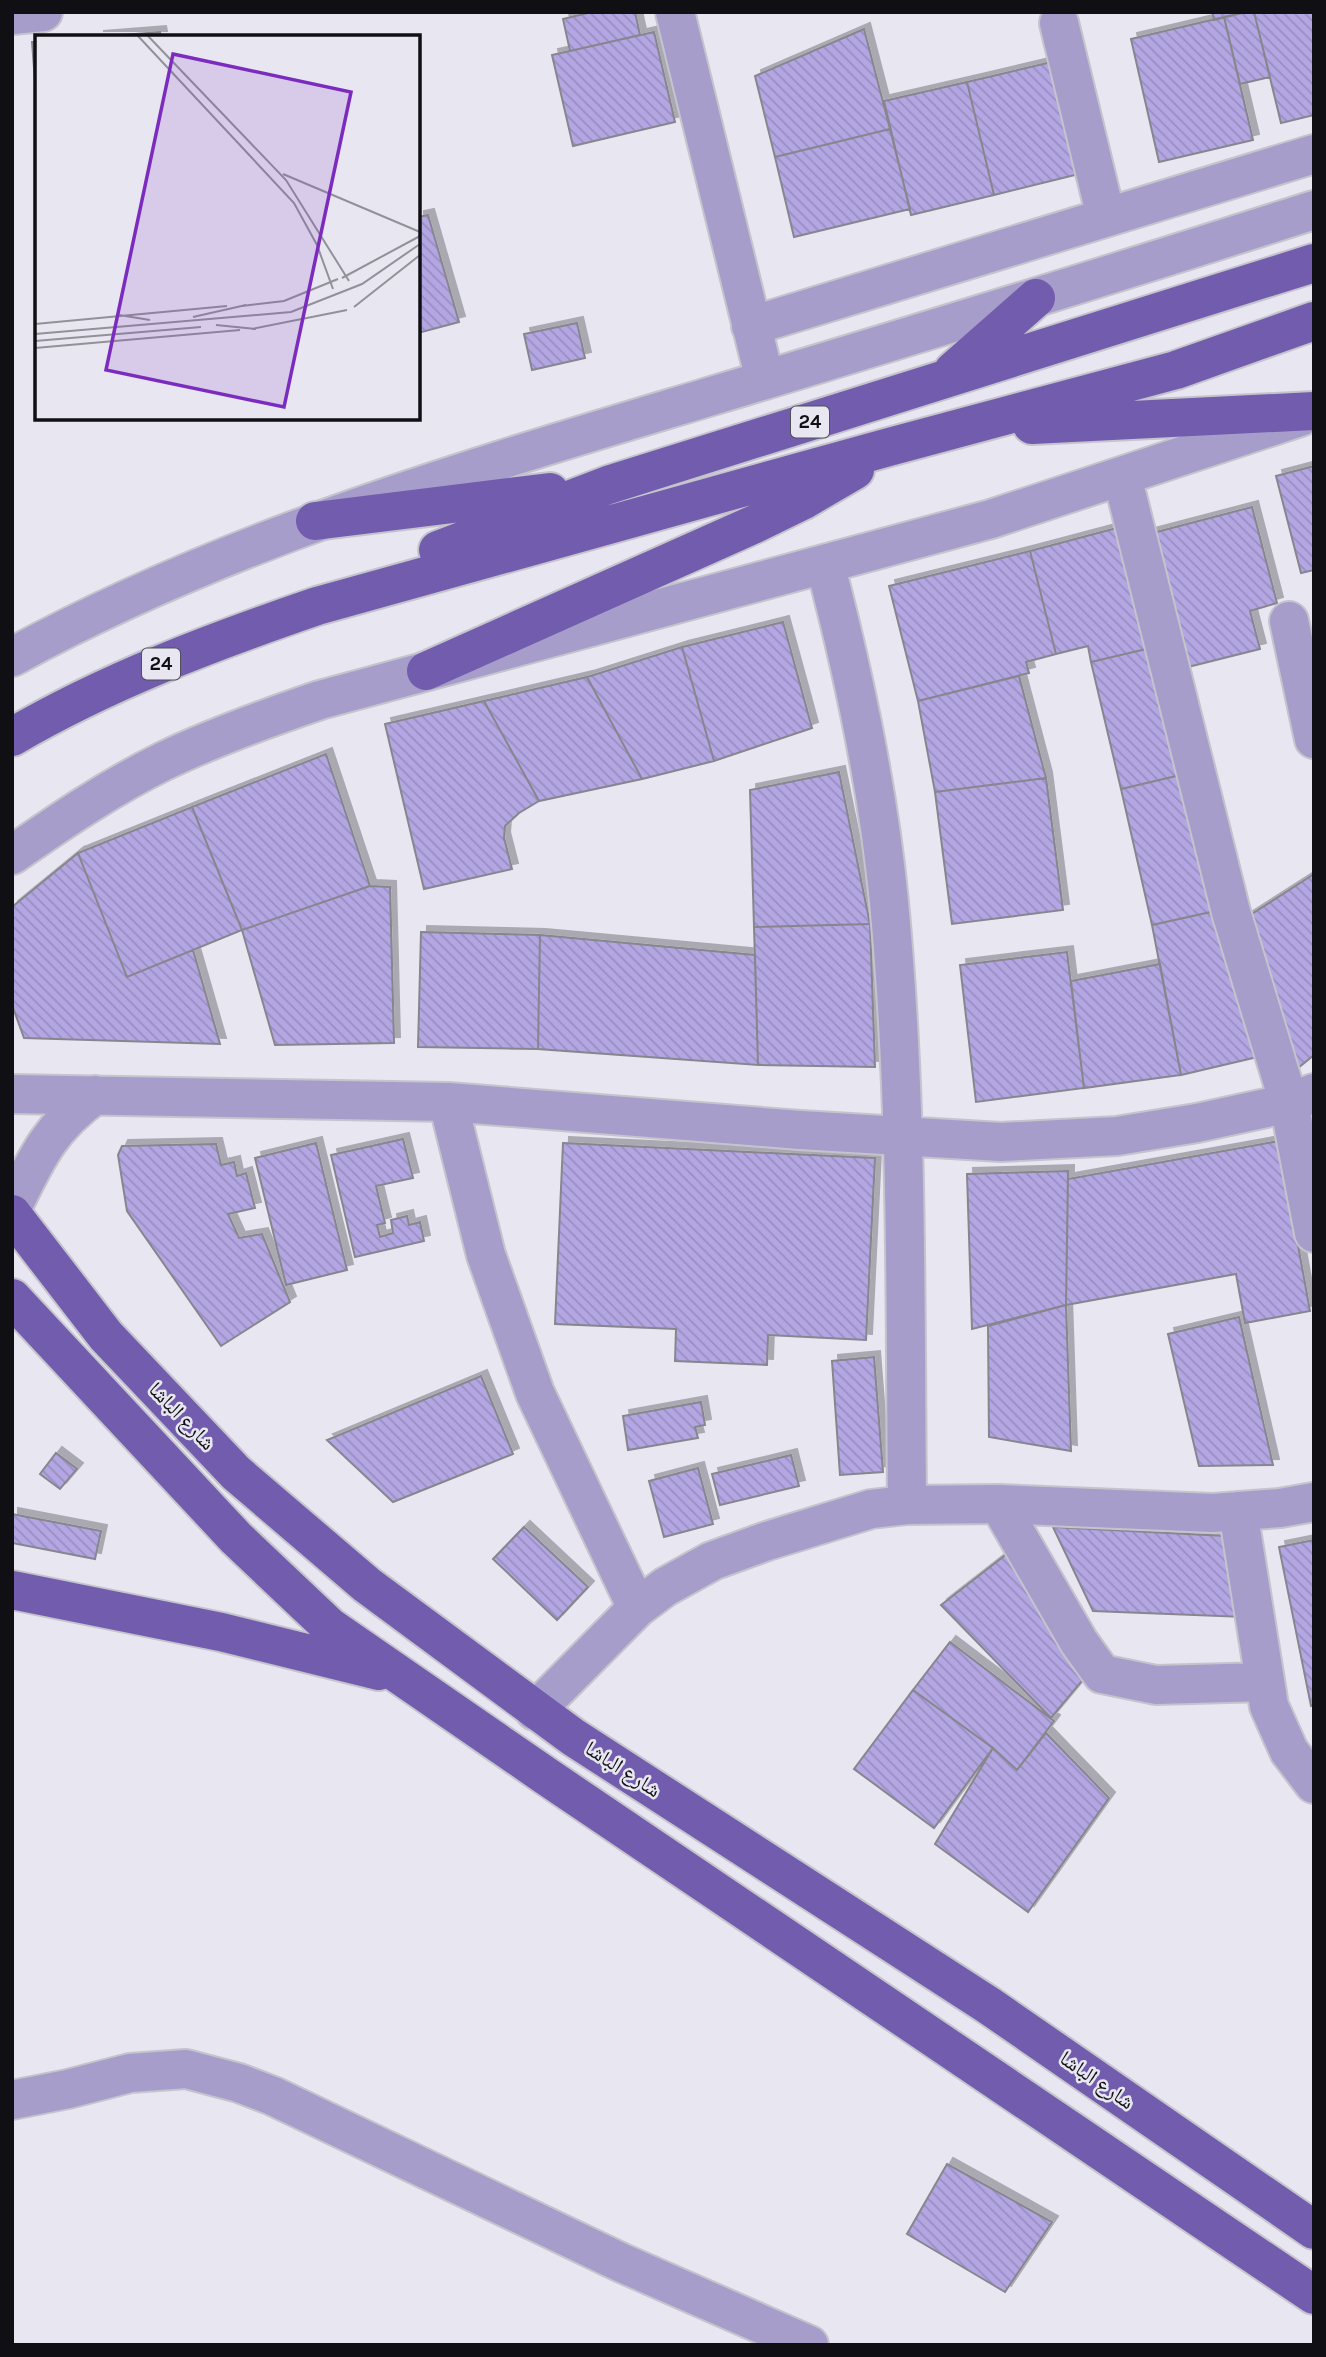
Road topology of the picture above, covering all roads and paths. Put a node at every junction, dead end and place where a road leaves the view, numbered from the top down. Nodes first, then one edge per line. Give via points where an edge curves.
1 (43, 12) edge
2 (675, 12) edge
3 (12, 15) edge
4 (1059, 23) dead end
5 (1314, 154) edge
6 (1314, 210) edge
7 (1106, 217) junction
8 (1314, 262) edge
9 (1036, 298) junction
10 (1314, 321) edge
11 (751, 326) junction
12 (765, 380) junction
13 (941, 381) junction
14 (1314, 411) edge
15 (949, 431) junction
16 (889, 447) junction
17 (1122, 476) junction
18 (608, 485) junction
19 (315, 521) junction
20 (825, 564) junction
21 (317, 606) junction
22 (1289, 621) dead end
23 (12, 657) edge
24 (426, 671) junction
25 (12, 737) edge
26 (1314, 739) edge
27 (12, 855) edge
28 (12, 1094) edge
29 (94, 1095) junction
30 (1301, 1098) edge
31 (448, 1102) junction
32 (903, 1135) junction
33 (12, 1208) edge
34 (12, 1214) edge
35 (1314, 1233) edge
36 (12, 1297) edge
37 (1314, 1502) edge
38 (999, 1504) junction
39 (907, 1505) junction
40 (1238, 1511) junction
41 (12, 1590) edge
42 (637, 1608) junction
43 (405, 1677) junction
44 (1264, 1682) junction
45 (535, 1711) junction
46 (573, 1738) junction
47 (546, 1776) junction
48 (1314, 1784) edge
49 (12, 2100) edge
50 (1314, 2230) edge
51 (1314, 2295) edge
52 (809, 2345) edge

1 - 3 street
2 - 11 street
4 - 7 street
5 - 7 street
6 - 9 street
7 - 11 street
8 - 13 main road, 24
9 - 12 street
9 - 13 main road
10 - 15 main road, 24 via 1176,370
11 - 12 street
12 - 19 street
13 - 18 main road, 24
14 - 15 main road
14 - 17 street
15 - 16 main road, 24
16 - 21 main road, 24
16 - 24 main road via 757,523
17 - 20 street via 991,520
17 - 30 street via 1231,912
18 - 19 main road
18 - 21 main road, 24 via 444,548
19 - 23 street via 159,586
20 - 24 street
20 - 32 street via 847,647 878,816 889,902
21 - 25 main road, 24 via 166,661
22 - 26 street
24 - 27 street via 240,728 90,803
28 - 29 street
29 - 31 street
29 - 33 street via 54,1130
30 - 32 street via 1197,1123 1090,1138 1001,1142
30 - 35 street
31 - 32 street
31 - 42 street via 486,1255 535,1393
32 - 39 street
34 - 45 main road, شارع الباشا via 106,1336 236,1473 368,1585
36 - 43 main road via 236,1538 330,1627
37 - 40 street
38 - 39 street
38 - 40 street
38 - 44 street via 1102,1674 1156,1685
39 - 42 street via 827,1521 712,1562
40 - 44 street
41 - 43 main road via 221,1632
42 - 45 street
43 - 47 main road
44 - 48 street via 1278,1730
45 - 46 main road, شارع الباشا
46 - 47 main road
46 - 50 main road, شارع الباشا via 988,2005
47 - 51 main road
49 - 52 street via 130,2073 186,2069 239,2083 622,2263

